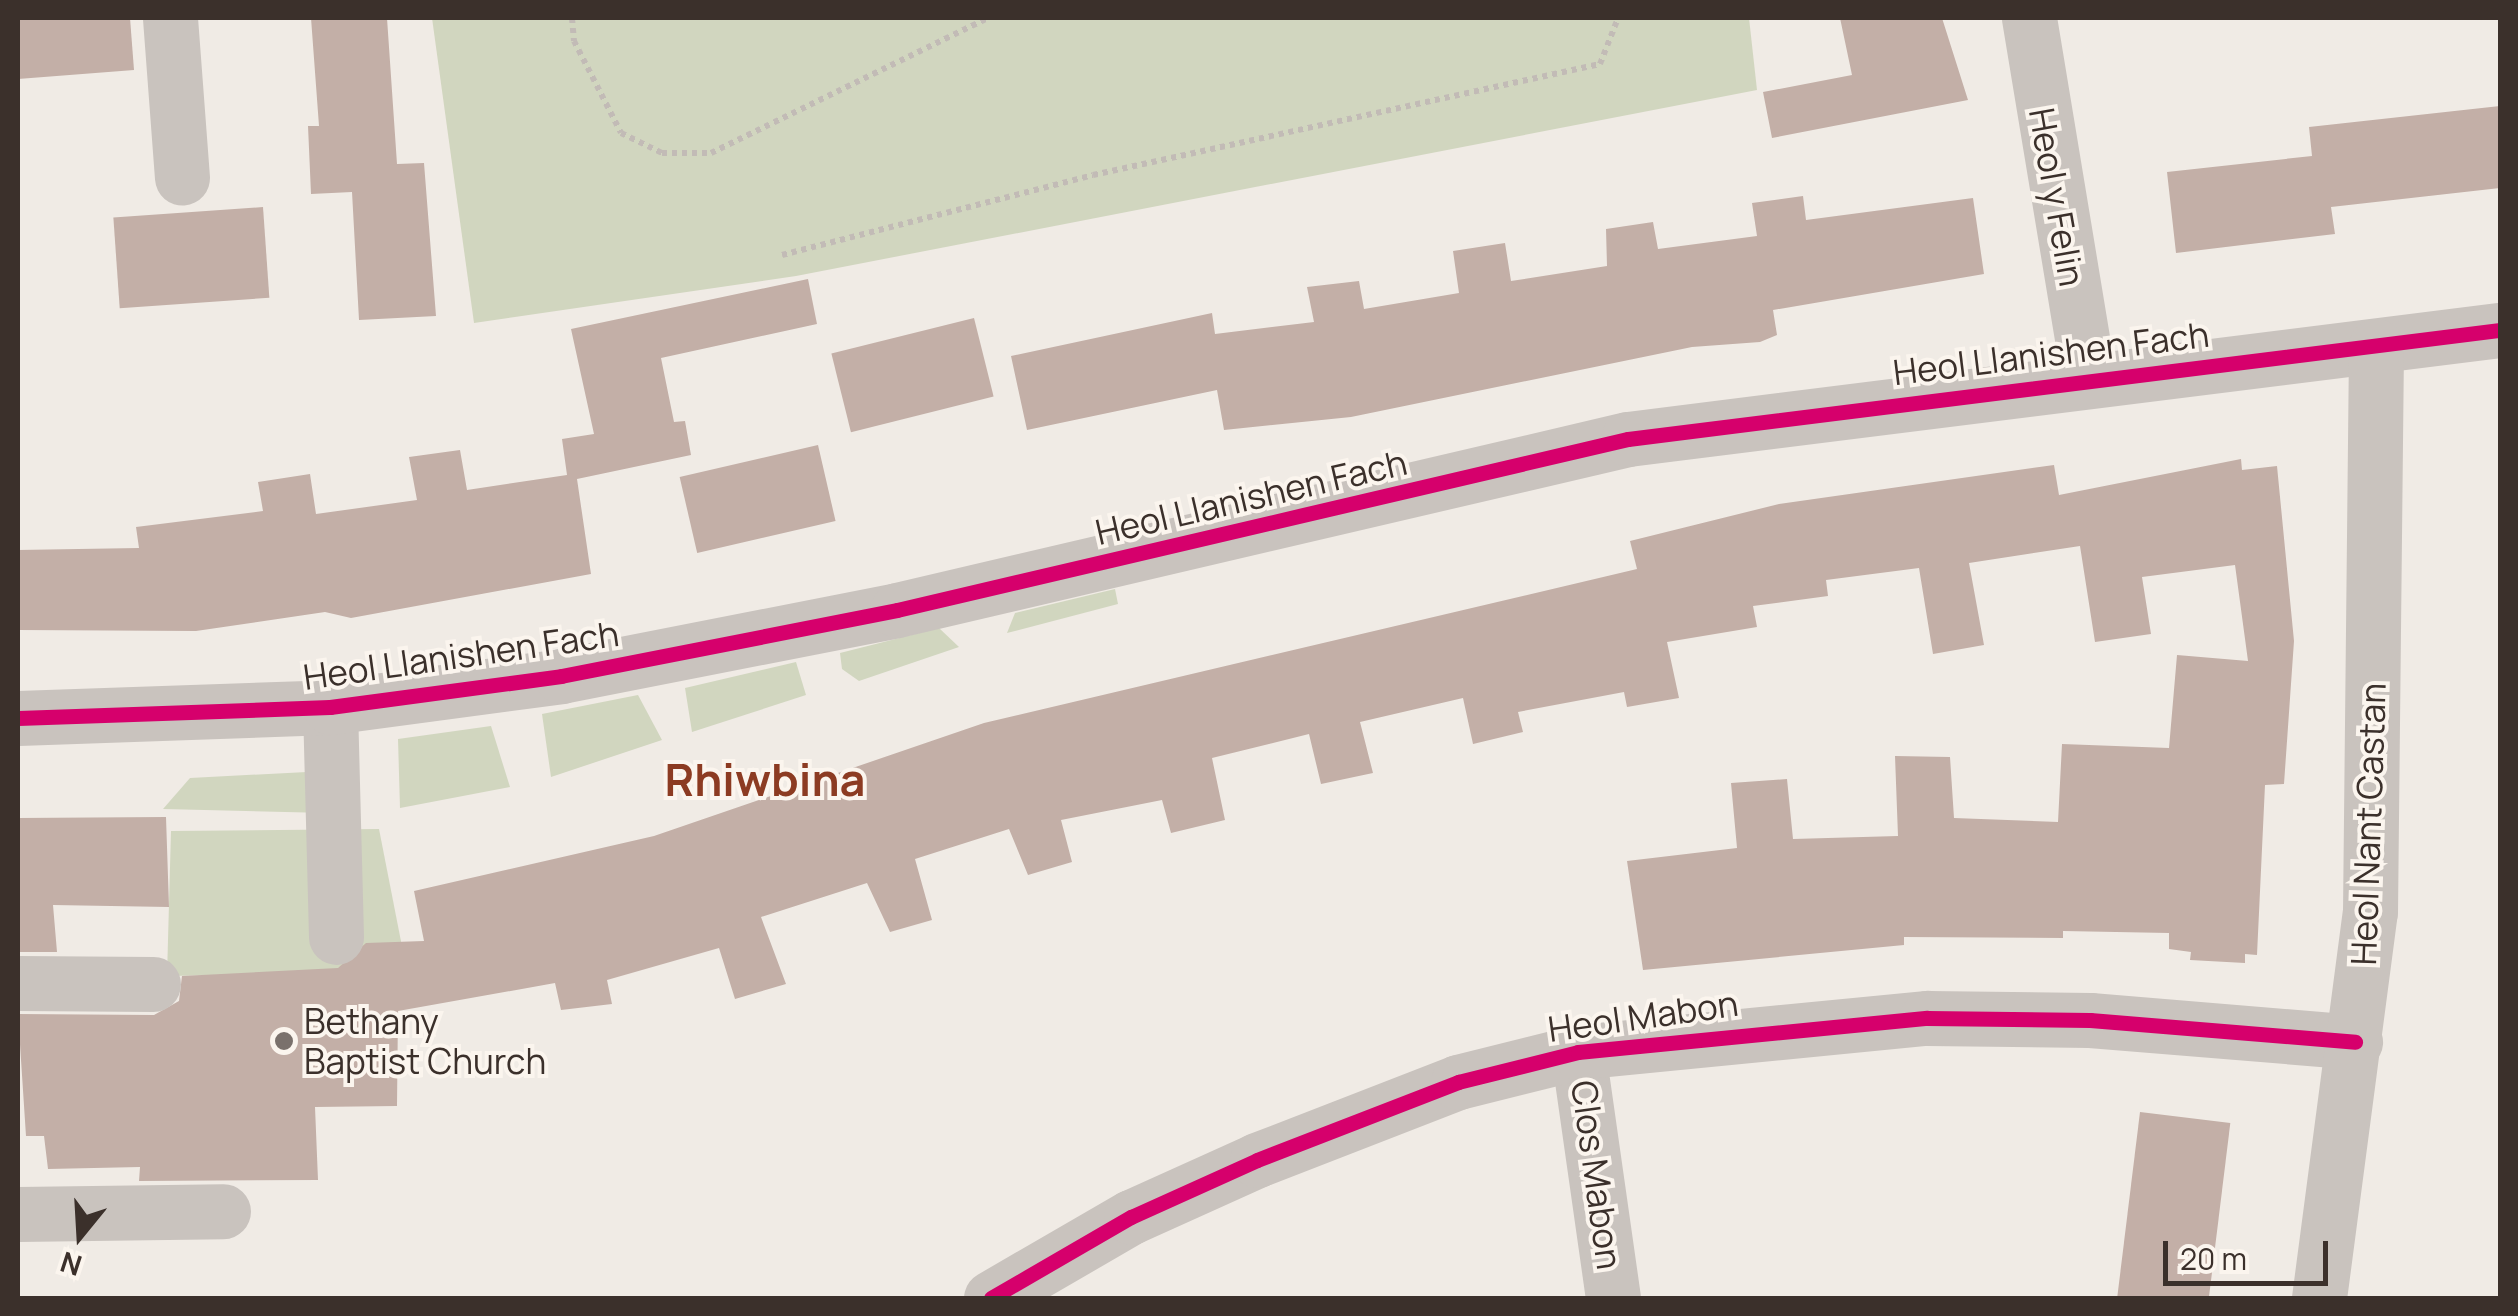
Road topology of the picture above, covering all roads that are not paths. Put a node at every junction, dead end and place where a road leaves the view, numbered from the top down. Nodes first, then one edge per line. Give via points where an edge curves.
1 (170, 18) edge
2 (2029, 18) edge
3 (182, 178) dead end
4 (2500, 330) edge
5 (2376, 346) junction
6 (2088, 376) junction
7 (330, 706) junction
8 (18, 718) edge
9 (336, 936) dead end
10 (18, 984) edge
11 (153, 984) dead end
12 (2354, 1042) junction
13 (1578, 1052) junction
14 (223, 1211) dead end
15 (18, 1214) edge
16 (990, 1298) edge
17 (1613, 1298) edge
18 (2320, 1298) edge

1 - 3 street
2 - 6 street, Heol y Felin
4 - 5 street, Heol Llanishen Fach
5 - 6 street, Heol Llanishen Fach
5 - 12 street, Heol Nant Castan via 2370,912
6 - 7 street, Heol Llanishen Fach via 1628,439 897,610 561,676
7 - 8 street, Heol Llanishen Fach
7 - 9 street
10 - 11 street
12 - 13 street, Heol Mabon via 1928,1018
12 - 18 street, Heol Nant Castan
13 - 16 street, Heol Mabon via 1458,1082 1257,1160 1131,1217
13 - 17 street, Clos Mabon
14 - 15 street

